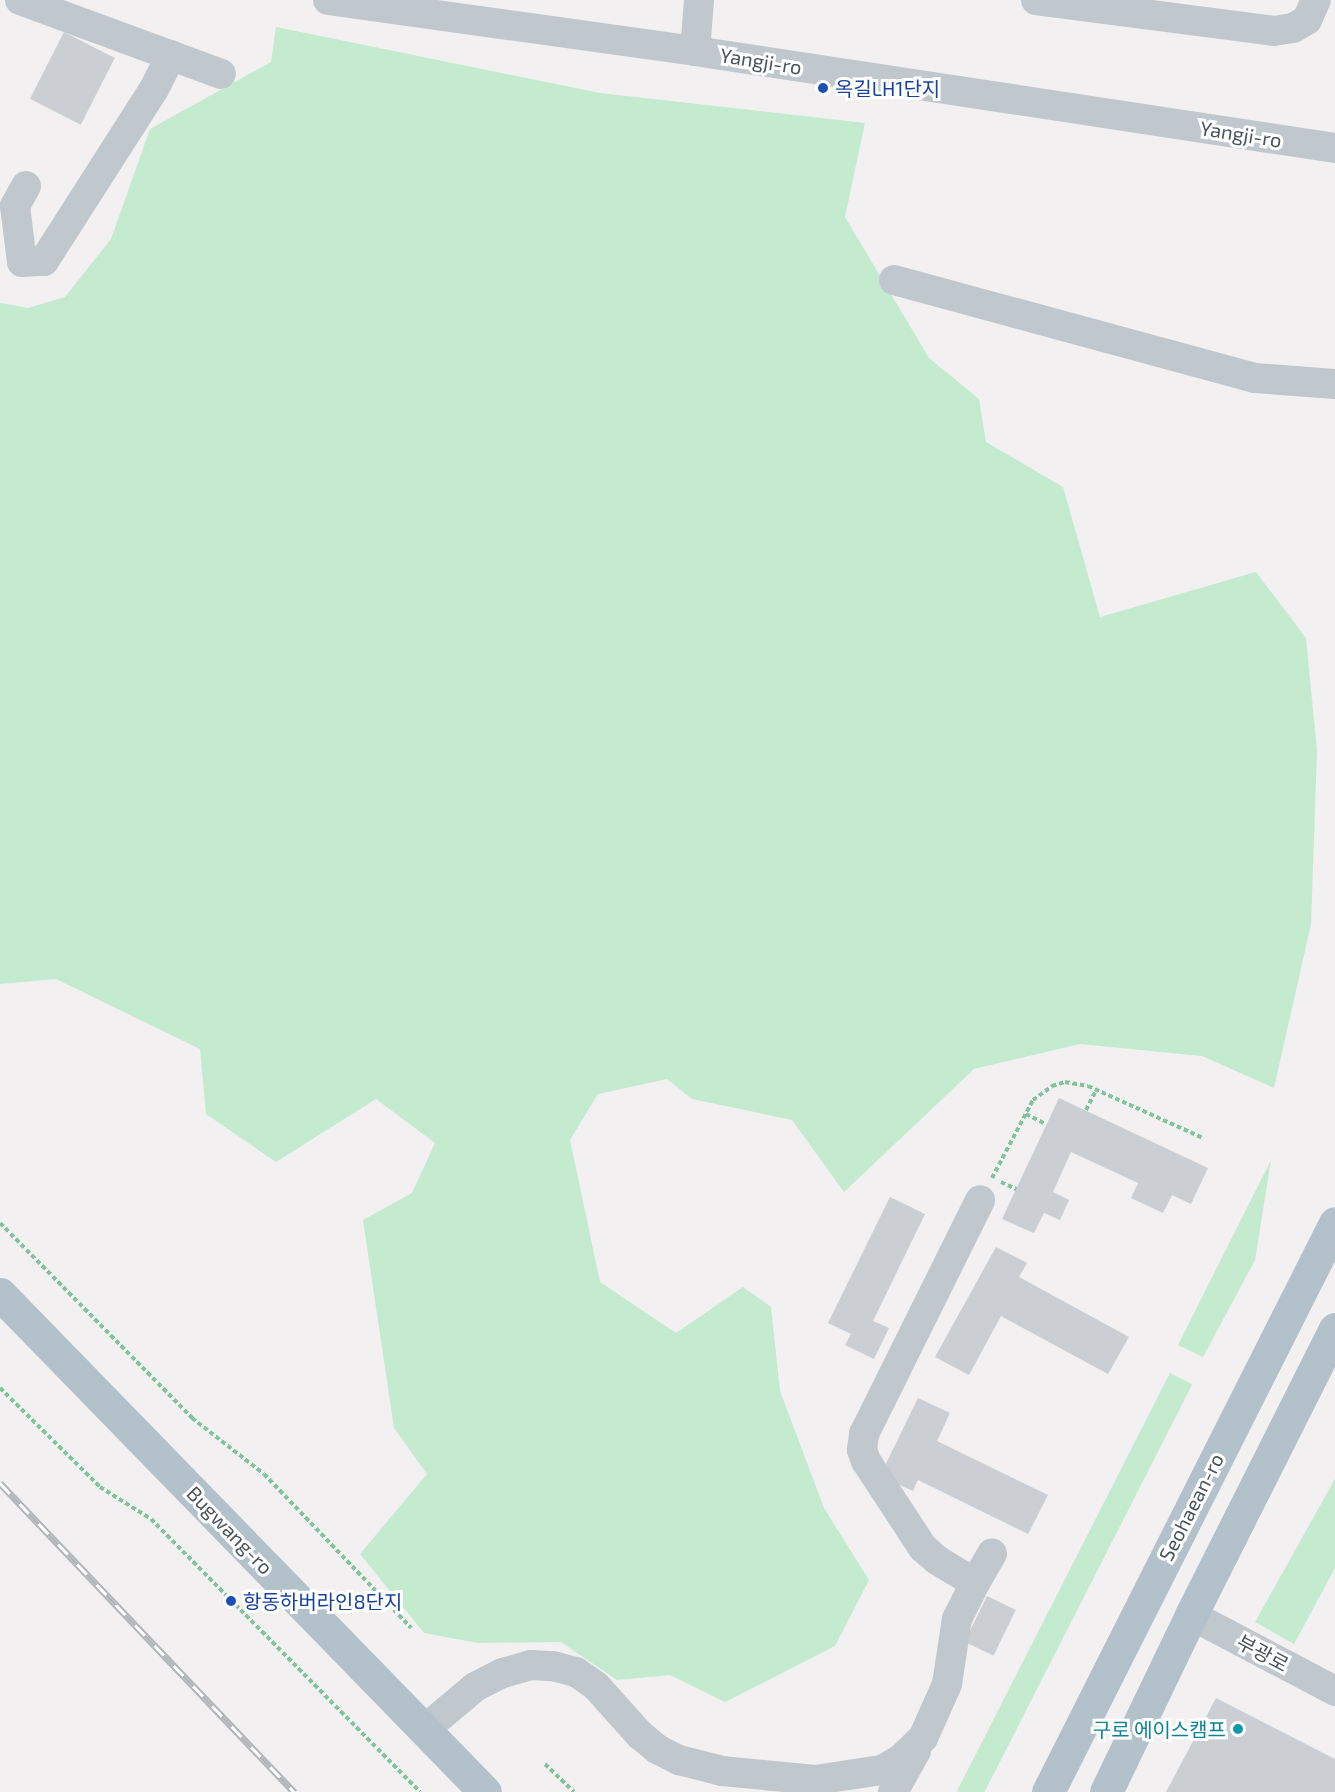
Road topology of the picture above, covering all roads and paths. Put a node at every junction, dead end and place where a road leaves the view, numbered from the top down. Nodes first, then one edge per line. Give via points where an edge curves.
1 (20, 0) edge
2 (328, 0) edge
3 (699, 0) edge
4 (1036, 0) edge
5 (1316, 0) edge
6 (695, 51) junction
7 (171, 55) junction
8 (221, 74) dead end
9 (1335, 148) edge
10 (26, 186) dead end
11 (894, 280) dead end
12 (1335, 384) edge
13 (1096, 1090) junction
14 (1086, 1110) dead end
15 (1026, 1114) junction
16 (1046, 1124) dead end
17 (1203, 1138) dead end
18 (986, 1189) junction
19 (1016, 1189) dead end
20 (0, 1223) edge
21 (1335, 1223) edge
22 (0, 1294) edge
23 (1335, 1329) edge
24 (0, 1388) edge
25 (992, 1553) dead end
26 (975, 1583) junction
27 (1191, 1615) junction
28 (411, 1628) dead end
29 (1335, 1691) edge
30 (425, 1729) junction
31 (923, 1738) junction
32 (544, 1764) dead end
33 (813, 1786) edge
34 (420, 1792) edge
35 (485, 1792) edge
36 (574, 1792) edge
37 (893, 1792) edge
38 (1048, 1792) edge
39 (1106, 1792) edge

1 - 7 street
2 - 6 street, Yangji-ro
3 - 6 street
4 - 5 street via 1274,31 1293,28 1307,20
6 - 9 street, Yangji-ro
7 - 8 street
7 - 10 street via 154,89 44,261 22,262 15,206
11 - 12 street via 1255,378
13 - 14 path
13 - 15 path via 1065,1082 1052,1086 1033,1100
13 - 17 path
15 - 16 path
15 - 18 path
18 - 19 path
18 - 26 street via 864,1434 862,1450 923,1548
20 - 28 path via 192,1419 264,1474
21 - 38 main road, Seohaean-ro
22 - 30 main road, Bugwang-ro
23 - 27 main road
24 - 34 path via 100,1487 151,1519
25 - 26 street
26 - 31 street via 957,1619 947,1684
27 - 29 street, 부광로
27 - 39 main road
30 - 33 street via 475,1687 503,1673 531,1665 553,1666 576,1672 596,1686 640,1735 679,1760 722,1772
30 - 35 main road, Bugwang-ro
31 - 33 street via 901,1759 882,1770
31 - 37 street
32 - 36 path

